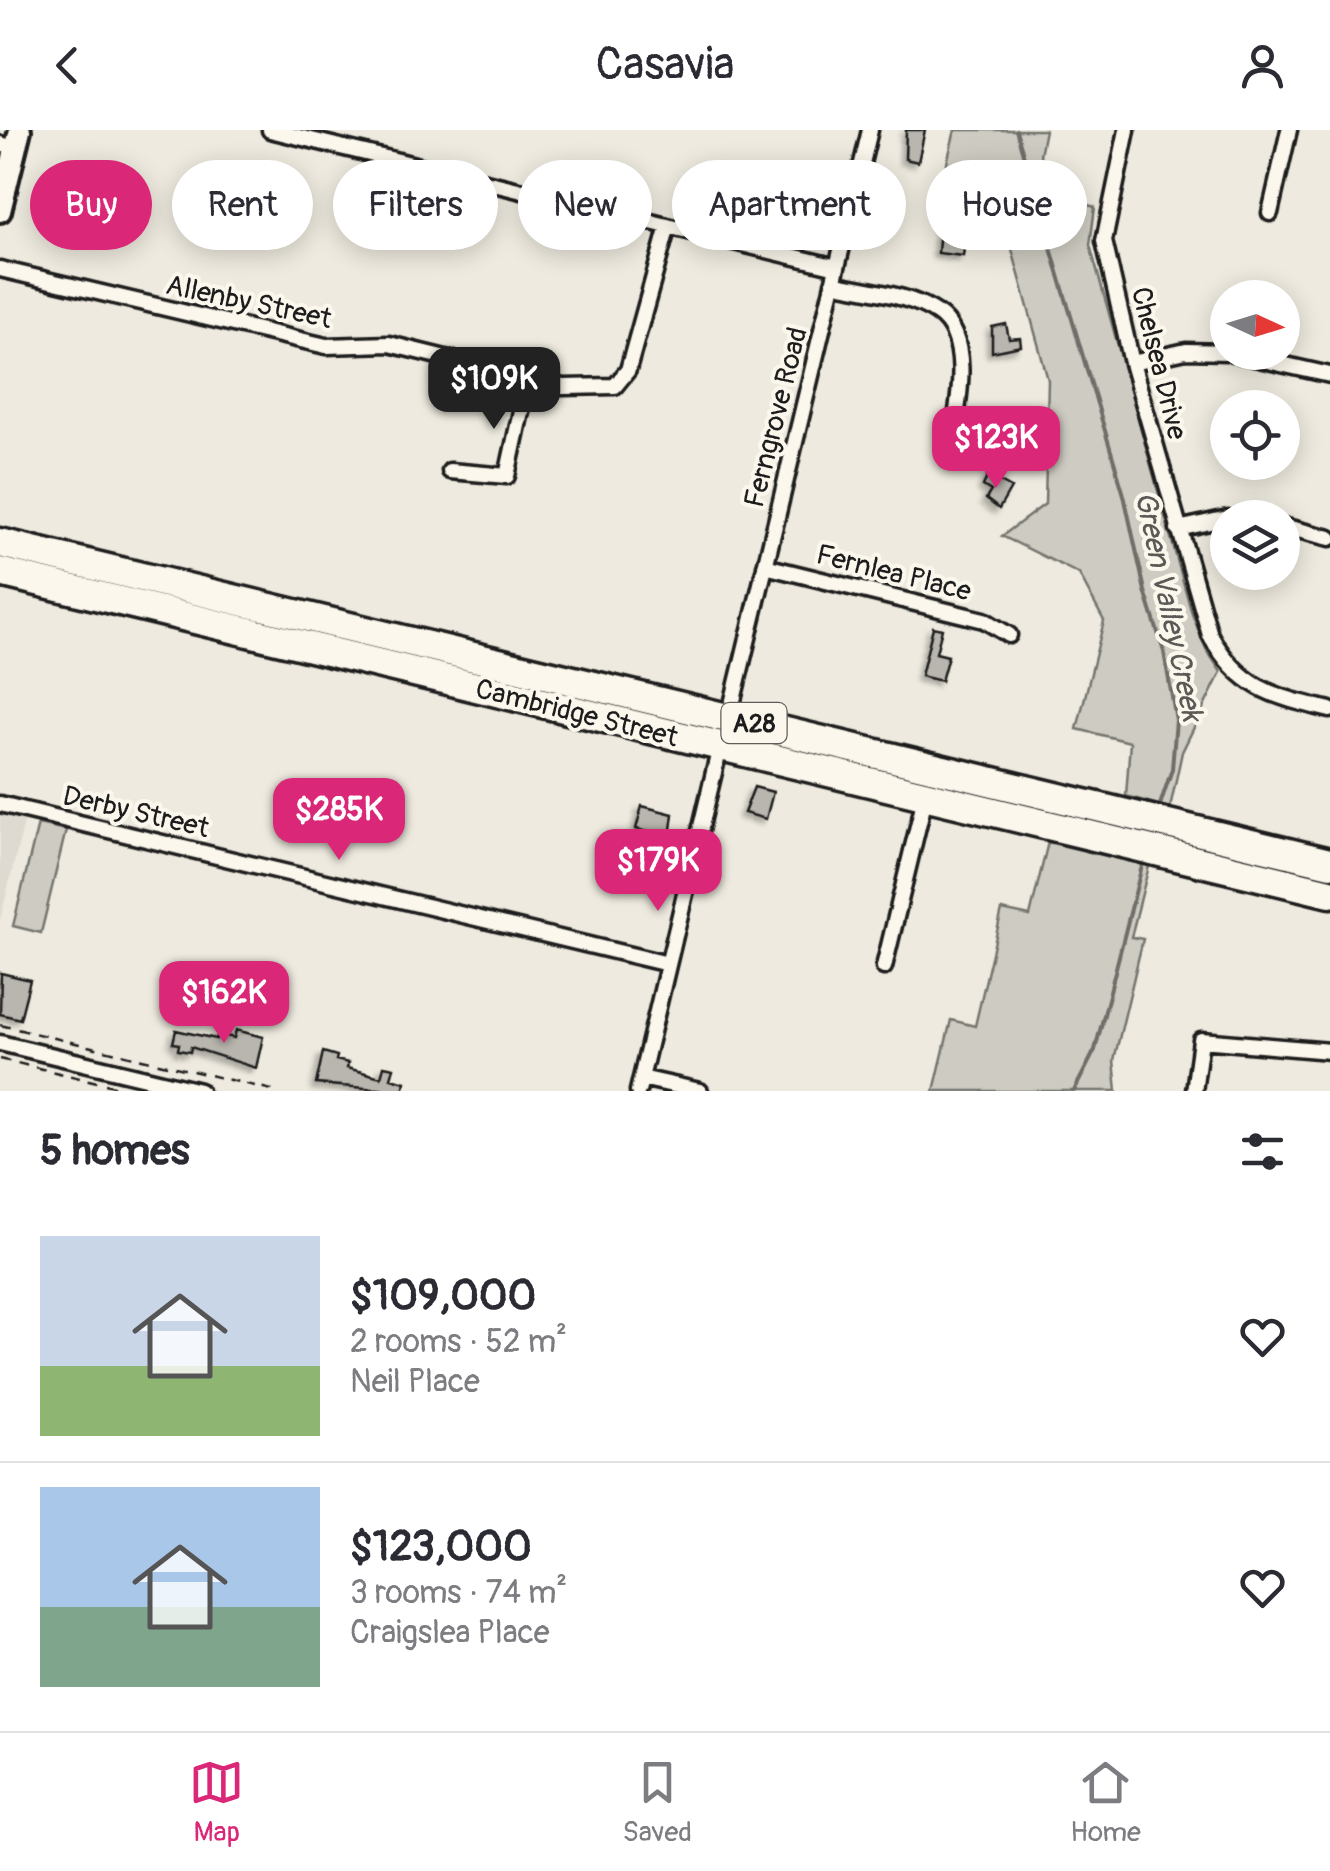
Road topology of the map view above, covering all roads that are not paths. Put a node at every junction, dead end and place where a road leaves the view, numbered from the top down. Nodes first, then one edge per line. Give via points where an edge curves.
1 (270, 130) edge
2 (870, 130) edge
3 (1127, 130) edge
4 (1289, 130) edge
5 (12, 141) edge
6 (0, 211) edge
7 (1270, 213) dead end
8 (668, 226) junction
9 (837, 267) junction
10 (0, 269) edge
11 (833, 283) junction
12 (1210, 352) edge
13 (1132, 363) junction
14 (1300, 369) edge
15 (1330, 376) edge
16 (528, 379) junction
17 (949, 460) dead end
18 (450, 471) dead end
19 (1210, 522) edge
20 (1178, 529) junction
21 (1300, 530) edge
22 (1330, 538) edge
23 (0, 543) edge
24 (764, 566) junction
25 (0, 572) edge
26 (1010, 634) dead end
27 (1330, 710) edge
28 (729, 717) junction
29 (720, 747) junction
30 (925, 797) junction
31 (0, 804) edge
32 (1136, 831) junction
33 (1330, 863) edge
34 (1330, 893) edge
35 (668, 964) junction
36 (884, 967) dead end
37 (0, 1043) edge
38 (1330, 1052) edge
39 (639, 1084) edge
40 (200, 1091) edge
41 (700, 1091) edge
42 (1194, 1091) edge

1 - 8 street
2 - 9 street, Ferngrove Road
3 - 13 street, Chelsea Drive via 1104,241
4 - 7 street
5 - 6 main road
8 - 9 street
8 - 16 street, Allenby Street via 638,348 615,386 591,390
9 - 11 street, Ferngrove Road
10 - 16 street, Allenby Street via 326,346 389,344
11 - 17 street via 937,312 952,328 958,346
11 - 24 street, Ferngrove Road
12 - 13 street
13 - 20 street, Chelsea Drive
14 - 15 street
16 - 18 street via 506,476
19 - 20 street
20 - 27 street, Chelsea Drive via 1225,663 1249,684
21 - 22 street
23 - 28 highway, Cambridge Street / A28
24 - 26 street, Fernlea Place via 984,620
24 - 28 street, Ferngrove Road
25 - 29 highway, Cambridge Street / A28
28 - 32 highway, Cambridge Street / A28
29 - 30 highway, Cambridge Street / A28
29 - 35 street
30 - 32 highway, Cambridge Street / A28
30 - 36 street
31 - 35 street, Derby Street
32 - 33 highway, Cambridge Street / A28 via 1174,825
32 - 34 highway, Cambridge Street / A28 via 1166,853
35 - 39 street
37 - 40 street
38 - 42 street via 1201,1040
39 - 41 street

